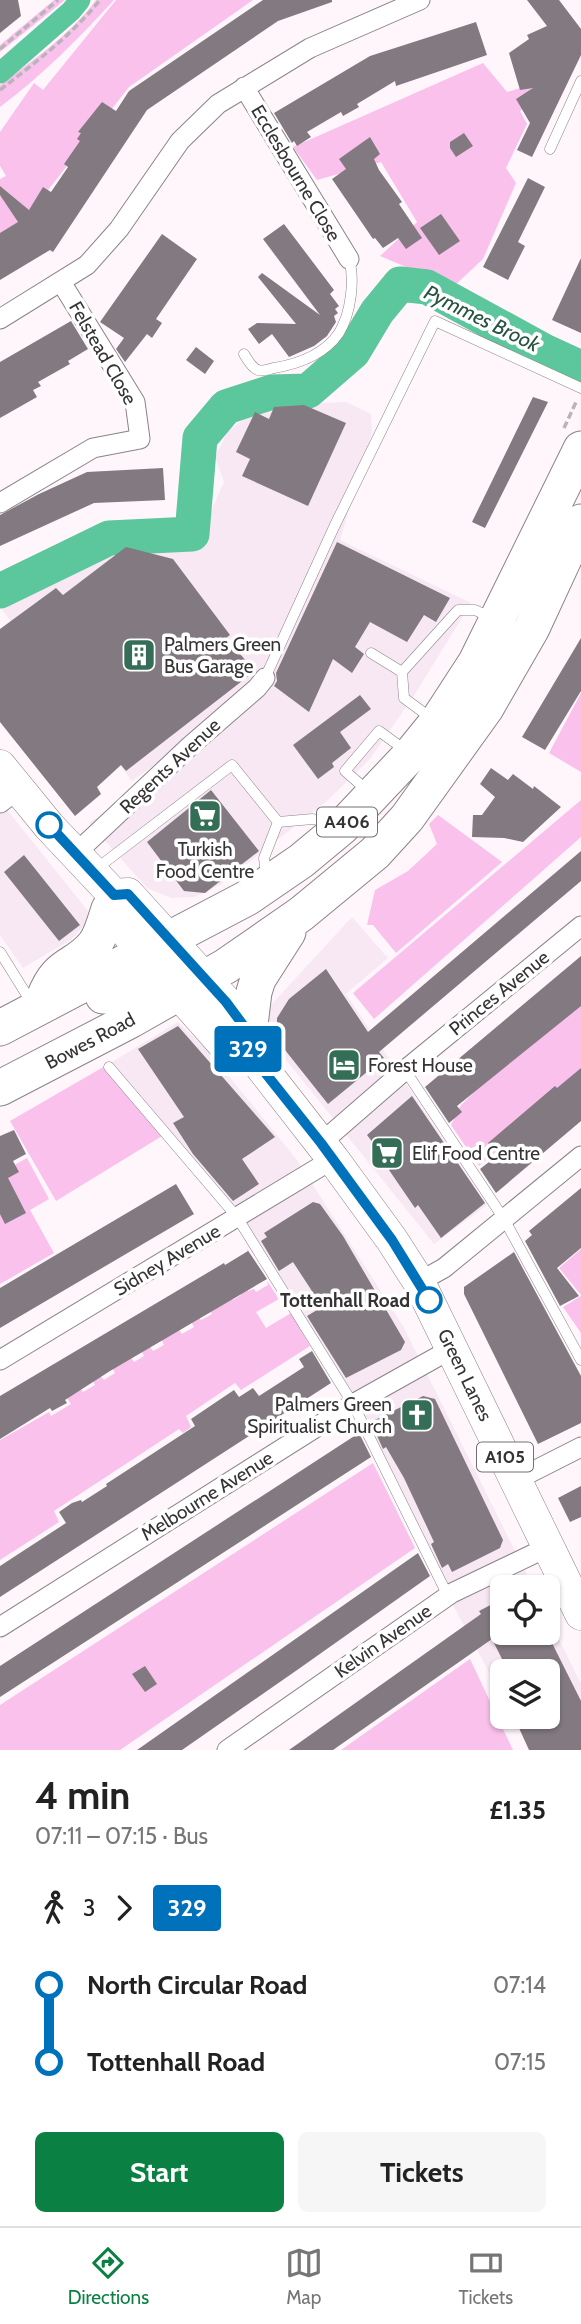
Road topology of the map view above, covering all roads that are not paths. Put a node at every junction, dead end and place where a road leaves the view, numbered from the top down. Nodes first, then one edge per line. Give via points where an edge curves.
1 (420, 0) edge
2 (581, 81) edge
3 (244, 87) junction
4 (550, 149) dead end
5 (349, 259) joint
6 (61, 282) junction
7 (0, 319) edge
8 (244, 354) dead end
9 (581, 387) edge
10 (581, 449) edge
11 (0, 503) edge
12 (581, 522) edge
13 (498, 621) junction
14 (371, 653) dead end
15 (402, 672) junction
16 (265, 678) joint
17 (438, 722) junction
18 (411, 754) junction
19 (432, 783) junction
20 (6, 786) edge
21 (373, 796) junction
22 (278, 822) junction
23 (342, 827) junction
24 (97, 883) junction
25 (269, 885) junction
26 (293, 919) junction
27 (581, 926) edge
28 (0, 952) edge
29 (173, 965) junction
30 (39, 1006) junction
31 (0, 1027) edge
32 (248, 1041) junction
33 (0, 1051) edge
34 (109, 1067) dead end
35 (405, 1070) junction
36 (0, 1088) edge
37 (327, 1151) junction
38 (581, 1156) edge
39 (237, 1217) junction
40 (504, 1219) junction
41 (419, 1282) junction
42 (453, 1348) junction
43 (0, 1360) edge
44 (581, 1360) edge
45 (353, 1404) junction
46 (581, 1447) edge
47 (516, 1480) junction
48 (548, 1547) junction
49 (448, 1596) junction
50 (581, 1614) edge
51 (0, 1627) edge
52 (228, 1750) edge

1 - 3 street via 310,48
2 - 4 lane
3 - 5 street, Ecclesbourne Close
3 - 6 street via 218,104 180,141 119,229 88,265
5 - 8 lane via 347,308 331,341 302,361 265,370 254,367
6 - 7 street
6 - 11 street, Felstead Close via 135,402 140,439 93,448
9 - 16 lane via 436,321
10 - 13 highway, A406
12 - 19 highway, A406 via 510,668
13 - 15 lane via 475,610 458,610
13 - 17 highway, A406
14 - 15 lane
15 - 17 lane via 404,698
16 - 24 street, Regents Avenue via 190,746
17 - 18 highway, A406
18 - 21 highway, A406
18 - 21 lane via 379,731 345,771
19 - 26 highway, A406 via 375,853
19 - 29 highway, A406 via 354,849 272,909 228,938
20 - 24 main road, Green Lanes / A105
21 - 23 highway, A406
22 - 23 lane via 313,819
22 - 24 lane via 232,765
22 - 25 lane via 264,858
23 - 25 highway, A406
24 - 29 main road, Green Lanes / A105
24 - 30 highway via 96,943 59,971
25 - 29 highway, A406 via 240,903
26 - 29 highway, A406 via 240,958
26 - 32 highway, A406 via 258,979
27 - 35 street, Princes Avenue
28 - 30 lane
29 - 30 highway, A406
29 - 32 main road, Green Lanes / A105 via 226,1047
29 - 33 highway, A406 via 129,982
29 - 36 highway, Bowes Road / A406 via 131,1020
30 - 31 highway, A406
32 - 37 main road, Green Lanes / A105
34 - 39 lane
35 - 37 street, Princes Avenue
35 - 40 lane
37 - 39 street, Sidney Avenue
37 - 41 main road, Green Lanes / A105
38 - 40 street
39 - 43 street, Sidney Avenue
39 - 45 lane
40 - 41 street via 444,1268
40 - 44 lane
41 - 42 main road, Green Lanes / A105
42 - 45 street, Melbourne Avenue
42 - 47 main road, Green Lanes / A105
45 - 49 lane
45 - 51 street, Melbourne Avenue
46 - 47 street
47 - 48 main road, Green Lanes / A105
48 - 49 street, Kelvin Avenue
48 - 50 main road, Green Lanes / A105
49 - 52 street, Kelvin Avenue

